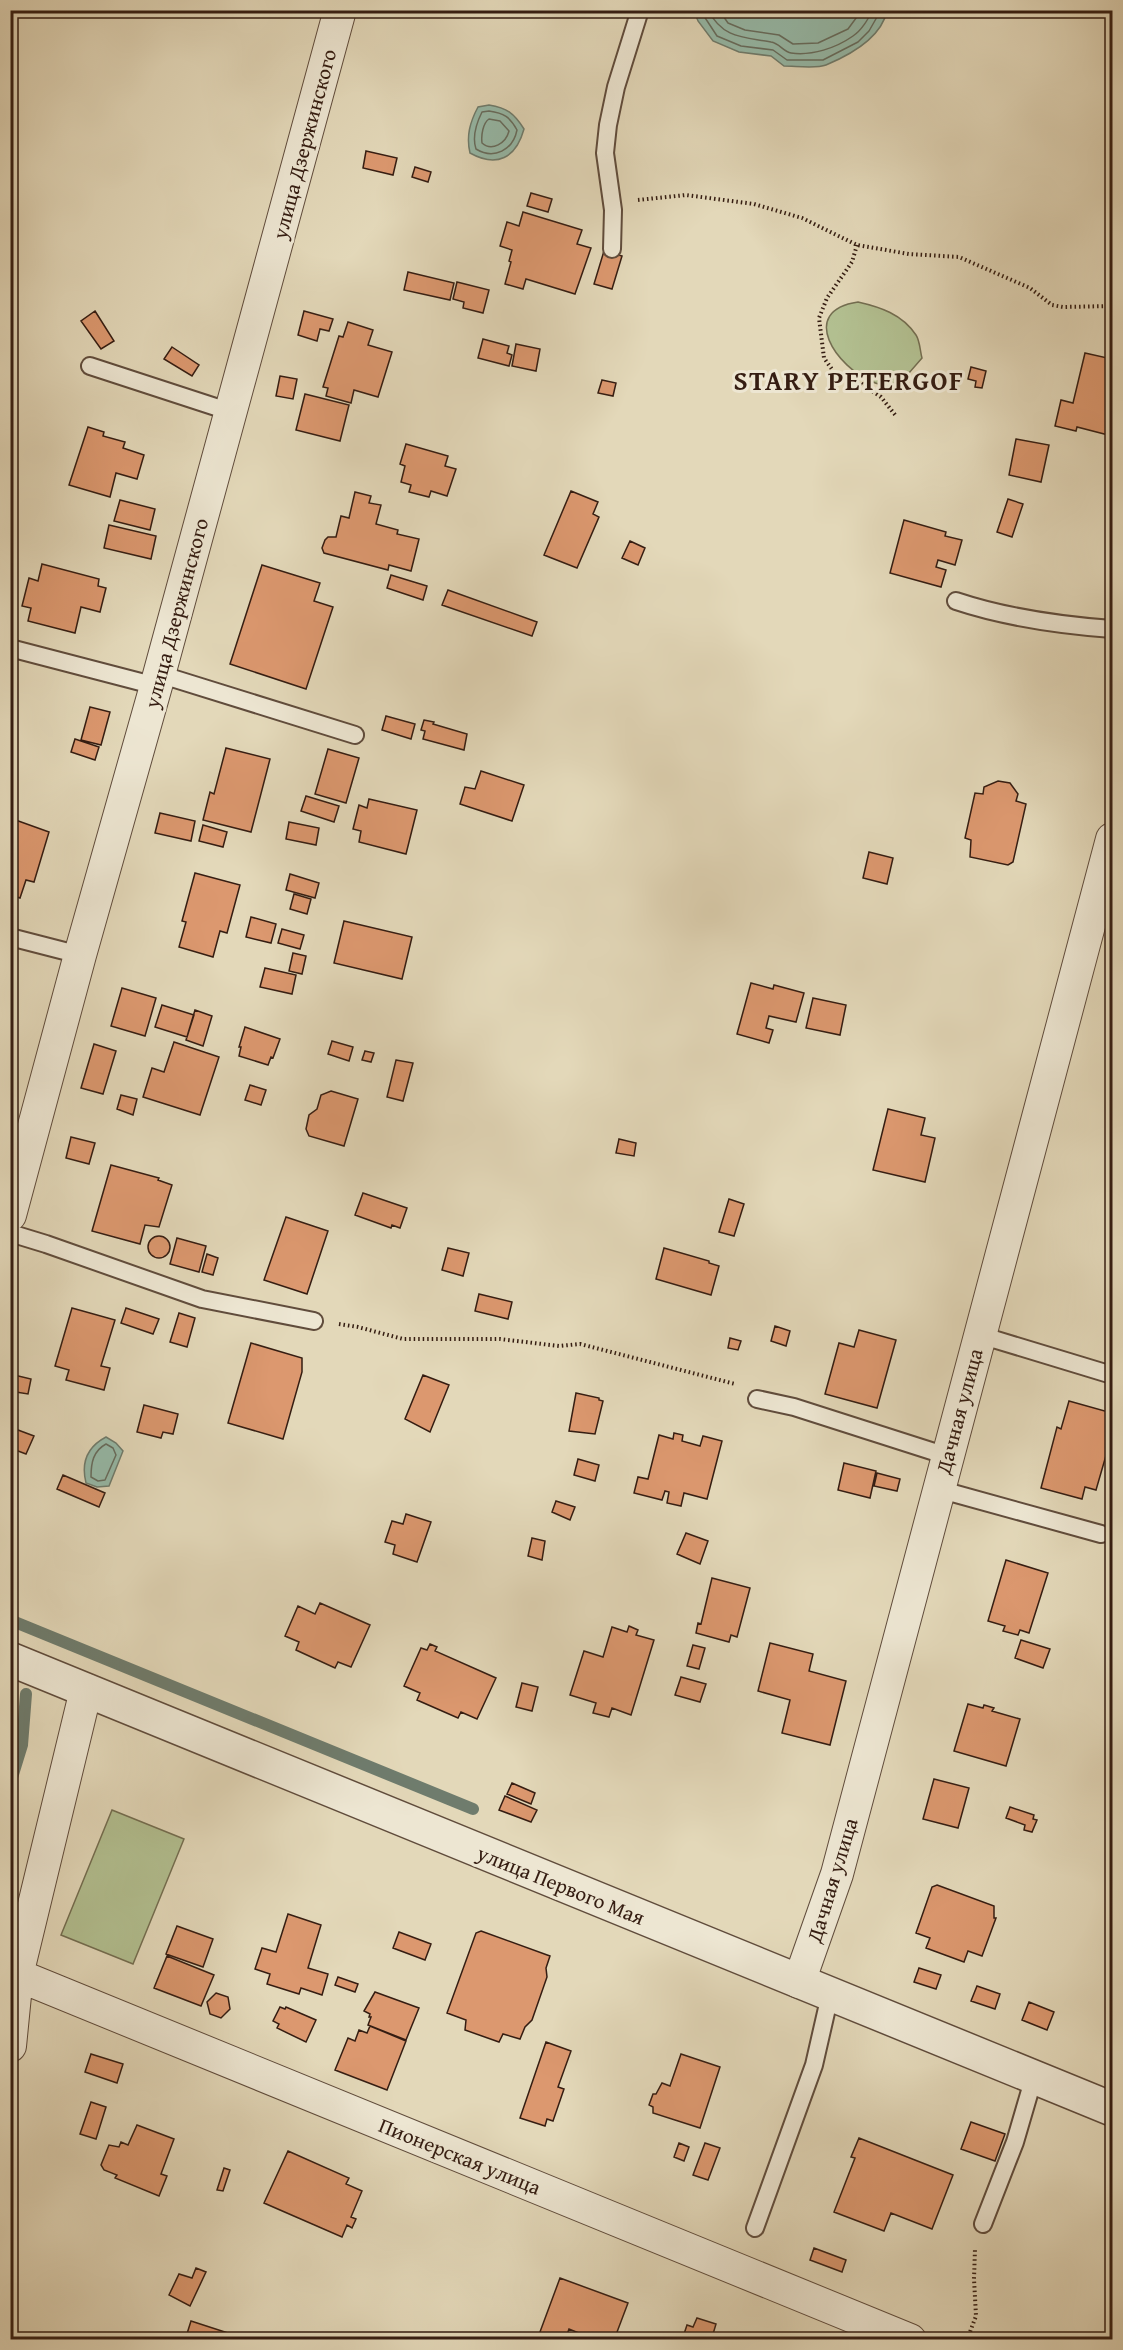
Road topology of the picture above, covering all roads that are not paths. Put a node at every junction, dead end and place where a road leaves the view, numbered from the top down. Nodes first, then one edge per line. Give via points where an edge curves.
1 (340, 10) edge
2 (640, 10) edge
3 (612, 249) dead end
4 (90, 366) dead end
5 (231, 412) junction
6 (956, 601) dead end
7 (1113, 629) edge
8 (10, 648) edge
9 (158, 680) junction
10 (355, 735) dead end
11 (1113, 838) edge
12 (1102, 919) edge
13 (10, 937) edge
14 (80, 954) junction
15 (10, 1215) edge
16 (10, 1233) edge
17 (314, 1321) road end
18 (980, 1335) junction
19 (1113, 1375) edge
20 (757, 1399) road end
21 (947, 1456) junction
22 (938, 1489) junction
23 (1101, 1534) dead end
24 (10, 1659) edge
25 (86, 1690) junction
26 (14, 1973) edge
27 (799, 1982) junction
28 (830, 1995) junction
29 (10, 2046) edge
30 (1034, 2077) junction
31 (1113, 2109) edge
32 (983, 2224) road end
33 (755, 2228) dead end
34 (910, 2340) edge

1 - 5 street, улица Дзержинского
2 - 3 lane via 616,87 604,153 611,200
4 - 5 lane
5 - 9 street, улица Дзержинского
6 - 7 lane via 1032,621
8 - 9 lane
9 - 10 lane
9 - 14 street, улица Дзержинского
11 - 12 street, Дачная улица
12 - 18 street, Дачная улица
13 - 14 lane
14 - 15 street, улица Дзержинского
16 - 17 lane via 202,1299
18 - 19 lane
18 - 21 street, Дачная улица
20 - 21 lane
21 - 22 street, Дачная улица
22 - 23 lane
22 - 27 street, Дачная улица via 837,1874
24 - 25 street, улица Первого Мая
25 - 26 street
25 - 27 street, улица Первого Мая
26 - 29 street
26 - 34 street, Пионерская улица
27 - 28 street, улица Первого Мая
28 - 30 street, улица Первого Мая
28 - 33 lane via 814,2065
30 - 31 street, улица Первого Мая
30 - 32 lane via 1015,2142

